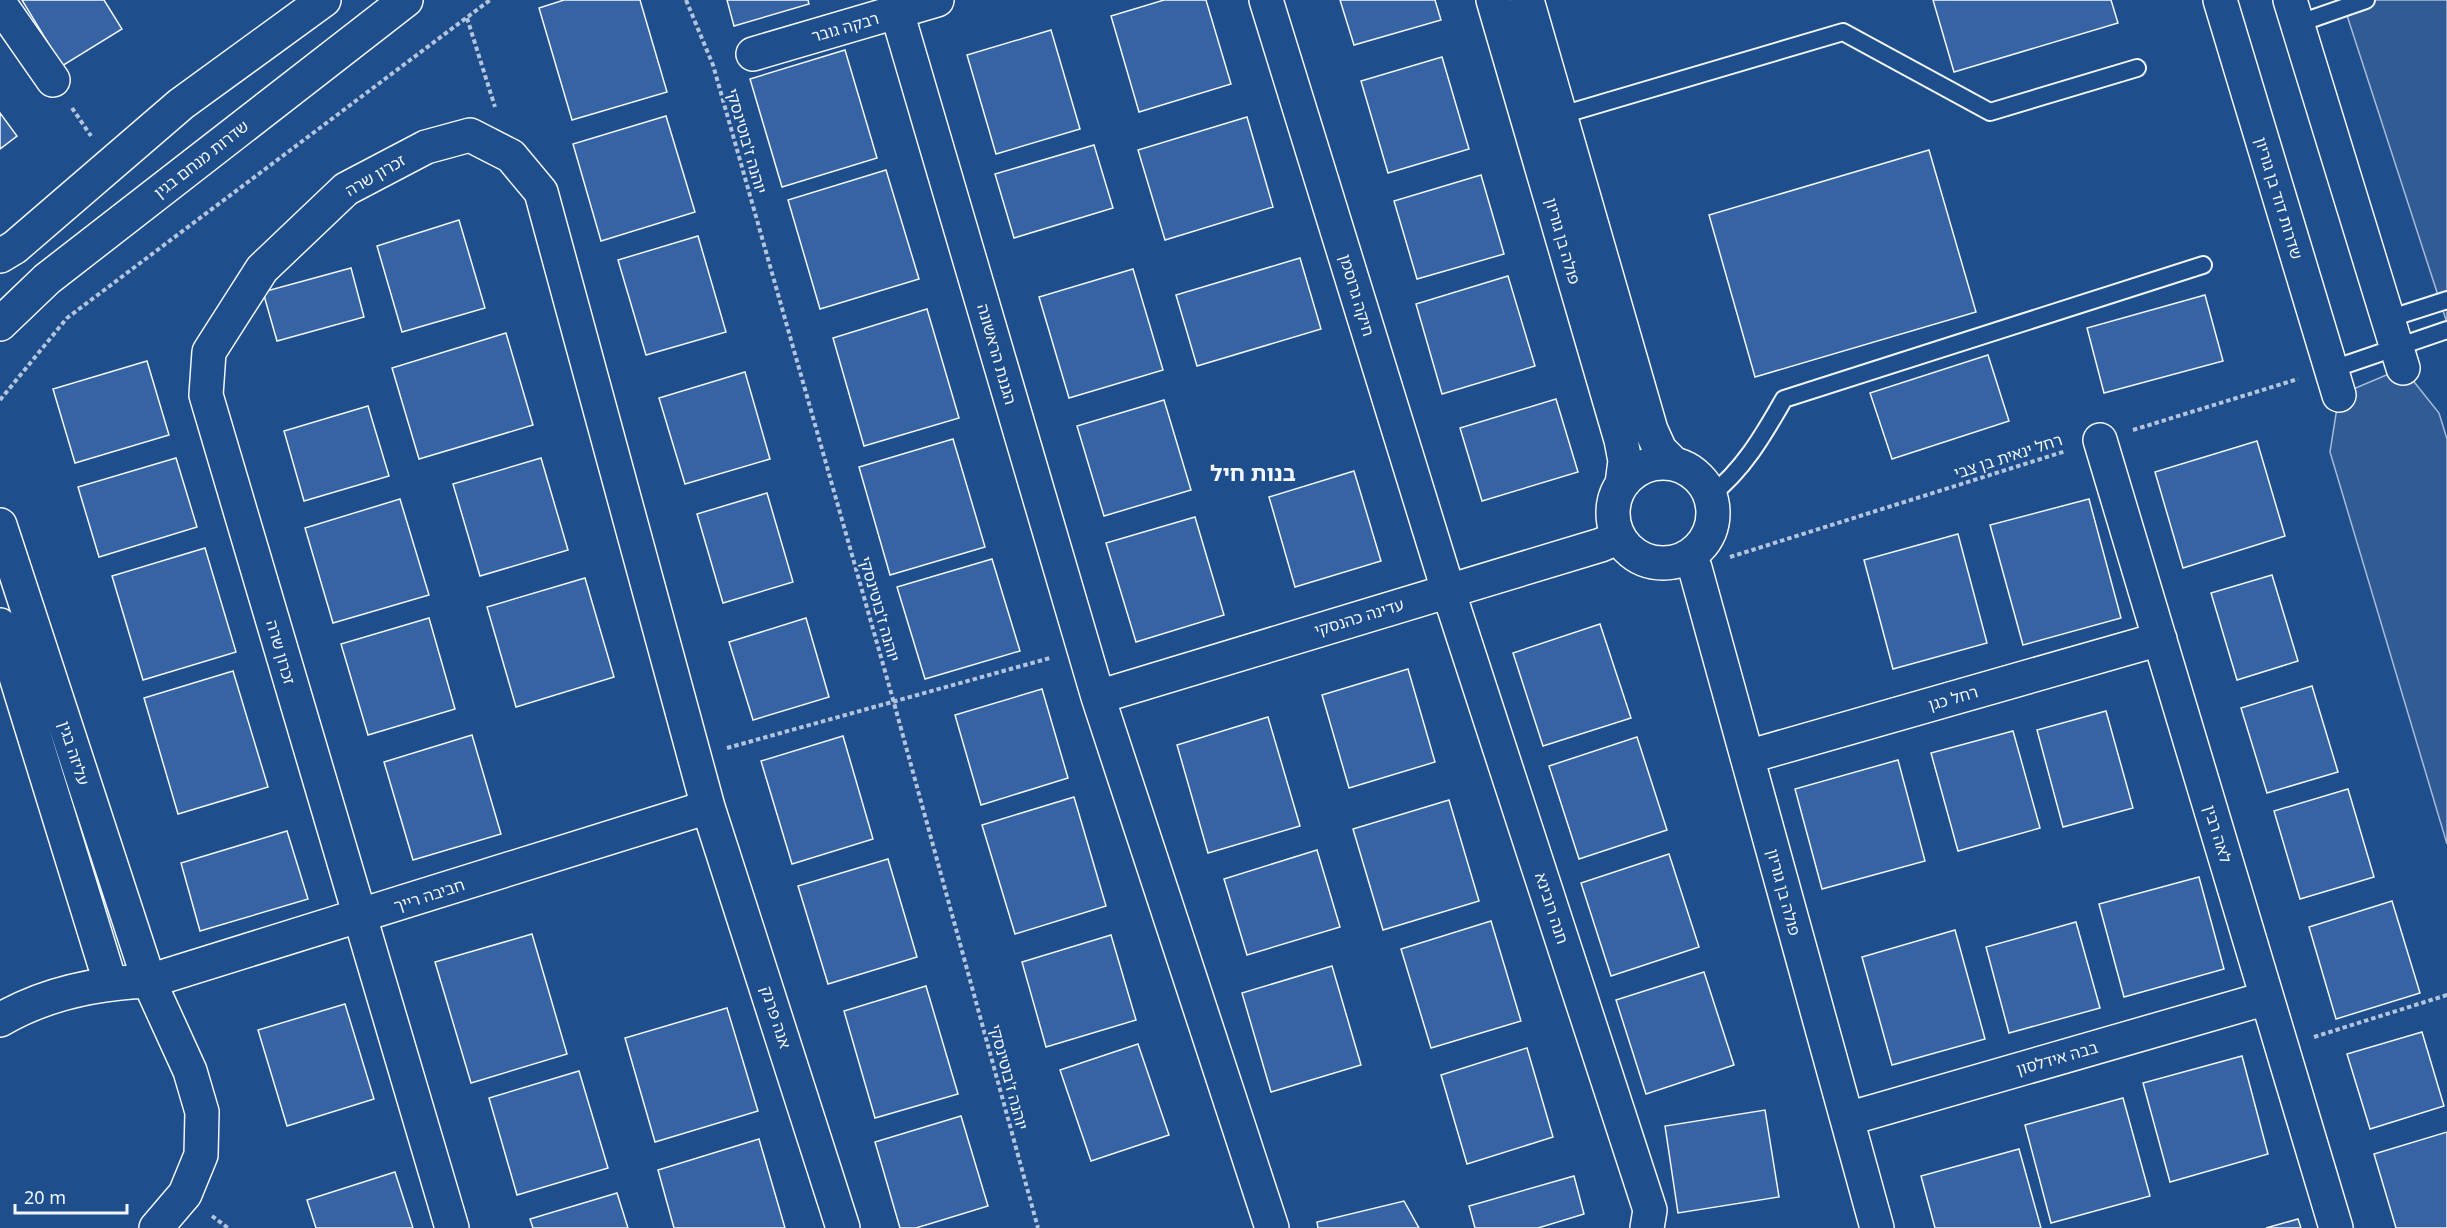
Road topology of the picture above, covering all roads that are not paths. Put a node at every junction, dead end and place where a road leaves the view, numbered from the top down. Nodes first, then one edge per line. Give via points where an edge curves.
1 (324, 0) edge
2 (406, 0) edge
3 (936, 0) edge
4 (1266, 0) edge
5 (1492, 0) edge
6 (1527, 0) edge
7 (2220, 0) edge
8 (2366, 0) edge
9 (0, 4) edge
10 (897, 12) junction
11 (2293, 12) edge
12 (753, 54) dead end
13 (2138, 68) dead end
14 (53, 80) road end
15 (1561, 116) junction
16 (1528, 125) junction
17 (0, 256) edge
18 (2203, 266) dead end
19 (2447, 300) edge
20 (0, 324) edge
21 (2447, 330) edge
22 (2396, 345) junction
23 (2334, 382) joint
24 (2100, 440) road end
25 (1673, 464) junction
26 (1622, 484) junction
27 (1710, 496) junction
28 (0, 525) edge
29 (1619, 537) junction
30 (1691, 562) junction
31 (1448, 590) junction
32 (0, 625) edge
33 (2160, 639) junction
34 (1098, 697) junction
35 (1747, 757) junction
36 (708, 807) junction
37 (359, 916) junction
38 (149, 981) junction
39 (110, 982) junction
40 (2267, 998) junction
41 (3, 1011) edge
42 (1847, 1119) junction
43 (156, 1228) edge
44 (452, 1228) edge
45 (843, 1228) edge
46 (1272, 1228) edge
47 (1647, 1228) edge
48 (1877, 1228) edge
49 (2336, 1228) edge

1 - 17 street via 181,104
2 - 20 street, שדרות מנחם בגין via 47,279
3 - 10 street, רבקה גובר
4 - 31 street, חיקה גרוסמן
5 - 16 street, פולה בן גוריון
6 - 15 street, פולה בן גוריון
7 - 23 street, שדרות דוד בן גוריון
8 - 11 lane
9 - 14 street
10 - 12 street, רבקה גובר
10 - 34 street, הגננת הראשונה
11 - 22 street
13 - 15 lane via 1990,112 1843,32
15 - 16 lane
15 - 25 street, פולה בן גוריון via 1651,430 1660,450
16 - 26 street, פולה בן גוריון via 1621,440 1625,461
18 - 27 lane via 1784,399 1758,445 1730,481
19 - 22 lane
21 - 22 lane
22 - 23 lane
24 - 33 street, לאה רבין
25 - 26 street via 1645,466
25 - 27 street via 1695,476
26 - 29 street via 1613,510
27 - 30 street via 1713,513 1709,530
28 - 38 street, עליזה בגין
29 - 30 street via 1641,559 1657,563
29 - 31 street, עדינה כהנסקי
30 - 35 street, פולה בן גוריון
31 - 34 street, עדינה כהנסקי
31 - 47 street, חנה רובינא via 1650,1210
32 - 39 street, עליזה בגין
33 - 35 street, רחל כגן
33 - 40 street, לאה רבין
34 - 46 street
35 - 42 street, פולה בן גוריון
36 - 37 street, חביבה רייך
36 - 37 street, זכרון שרה via 542,192 511,156 470,135 426,147 346,189 262,269 209,352 206,395
36 - 45 street, אנה פרנק
37 - 38 street, חביבה רייך
37 - 44 street
38 - 39 street
38 - 43 street, עליזה בגין via 190,1071 202,1112 201,1155 185,1194
39 - 41 street
40 - 42 street, בבה אידלסון
40 - 49 street, לאה רבין
42 - 48 street, פולה בן גוריון

